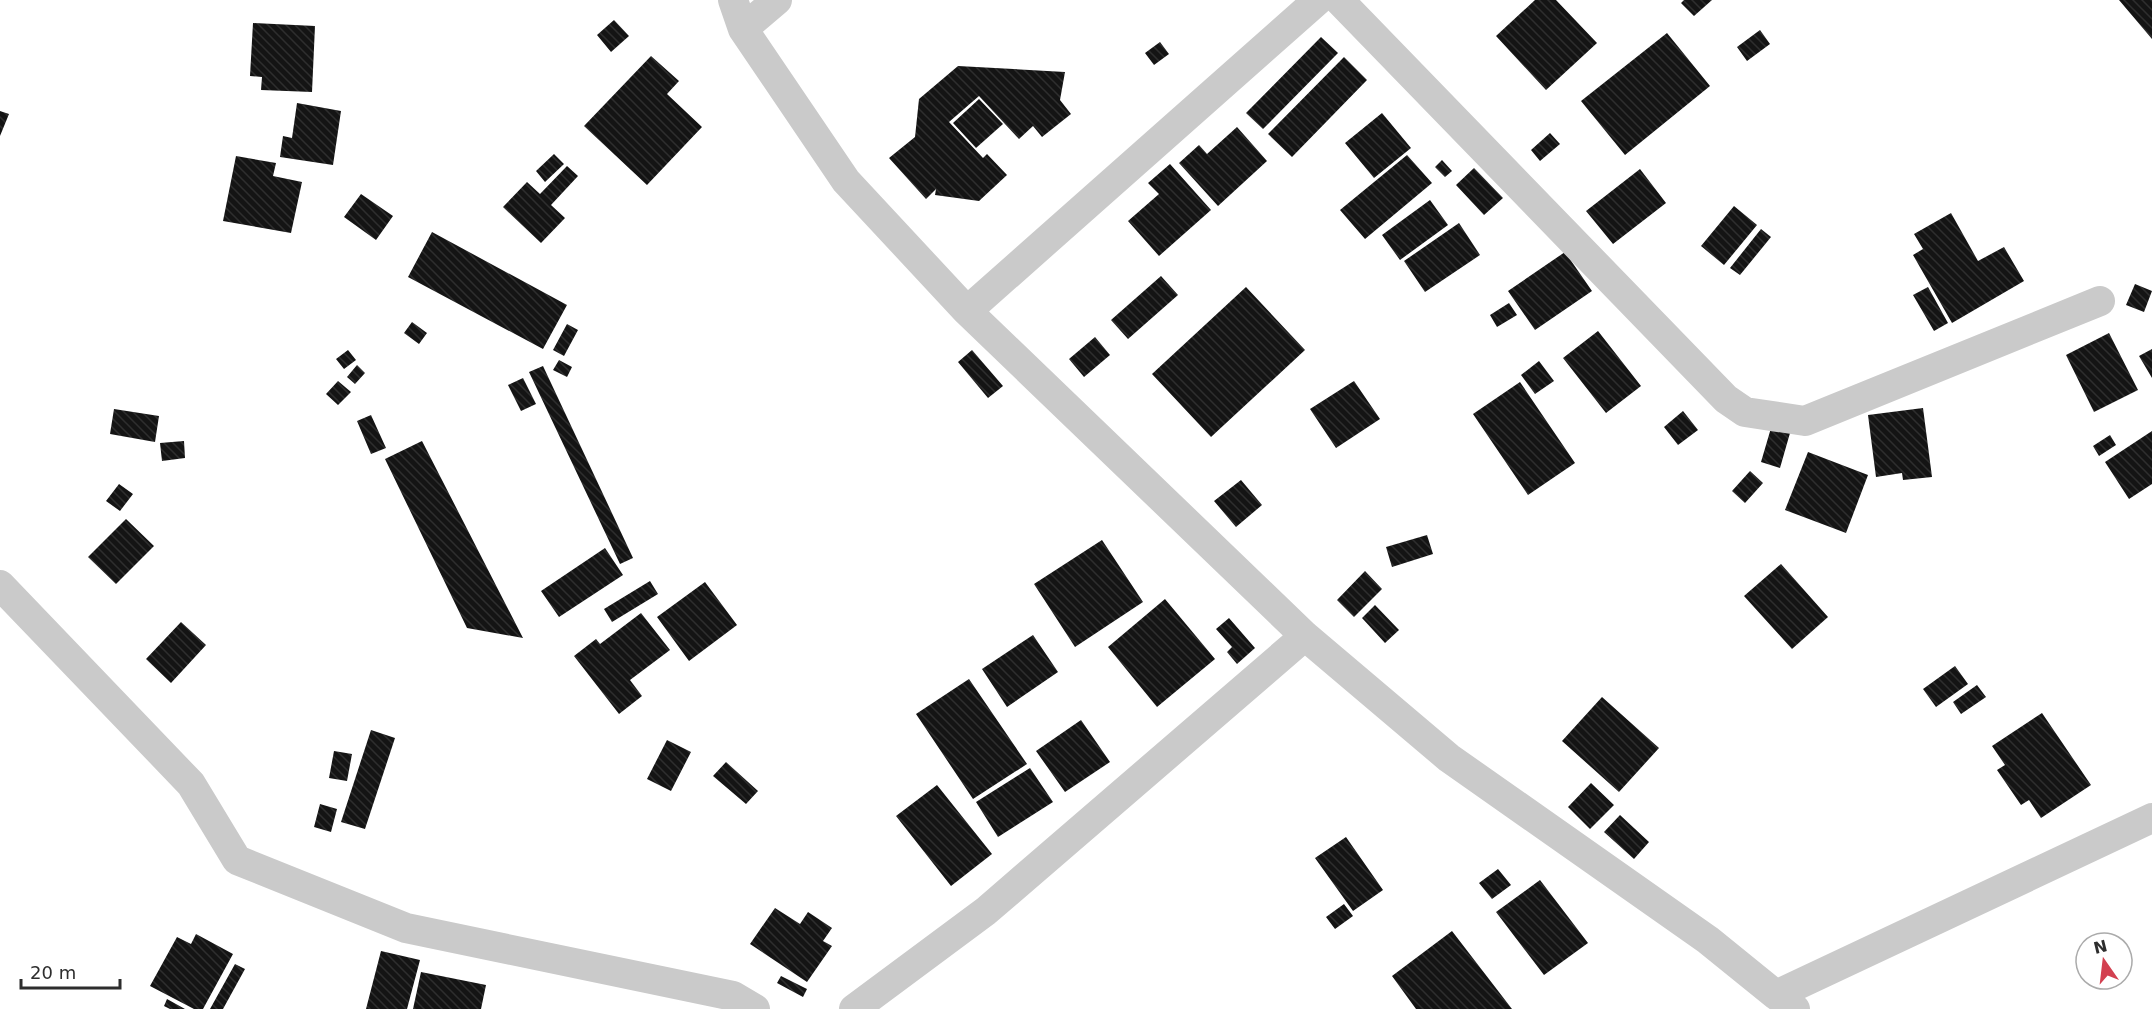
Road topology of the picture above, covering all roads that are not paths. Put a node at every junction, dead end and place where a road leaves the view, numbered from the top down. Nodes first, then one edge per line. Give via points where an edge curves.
1 (733, 0) edge
2 (777, 0) edge
3 (1318, 0) edge
4 (1339, 0) edge
5 (743, 29) junction
6 (2100, 301) dead end
7 (967, 311) junction
8 (0, 585) edge
9 (1305, 636) junction
10 (2152, 818) edge
11 (1785, 1002) edge
12 (755, 1009) edge
13 (854, 1009) edge

1 - 5 street
2 - 5 street
3 - 7 street
4 - 6 street via 1726,399 1744,412 1806,421
5 - 7 street via 846,181
7 - 9 street
8 - 12 street via 191,784 237,860 406,928 733,996
9 - 11 street via 1449,758 1708,939
9 - 13 street via 986,911
10 - 11 street

